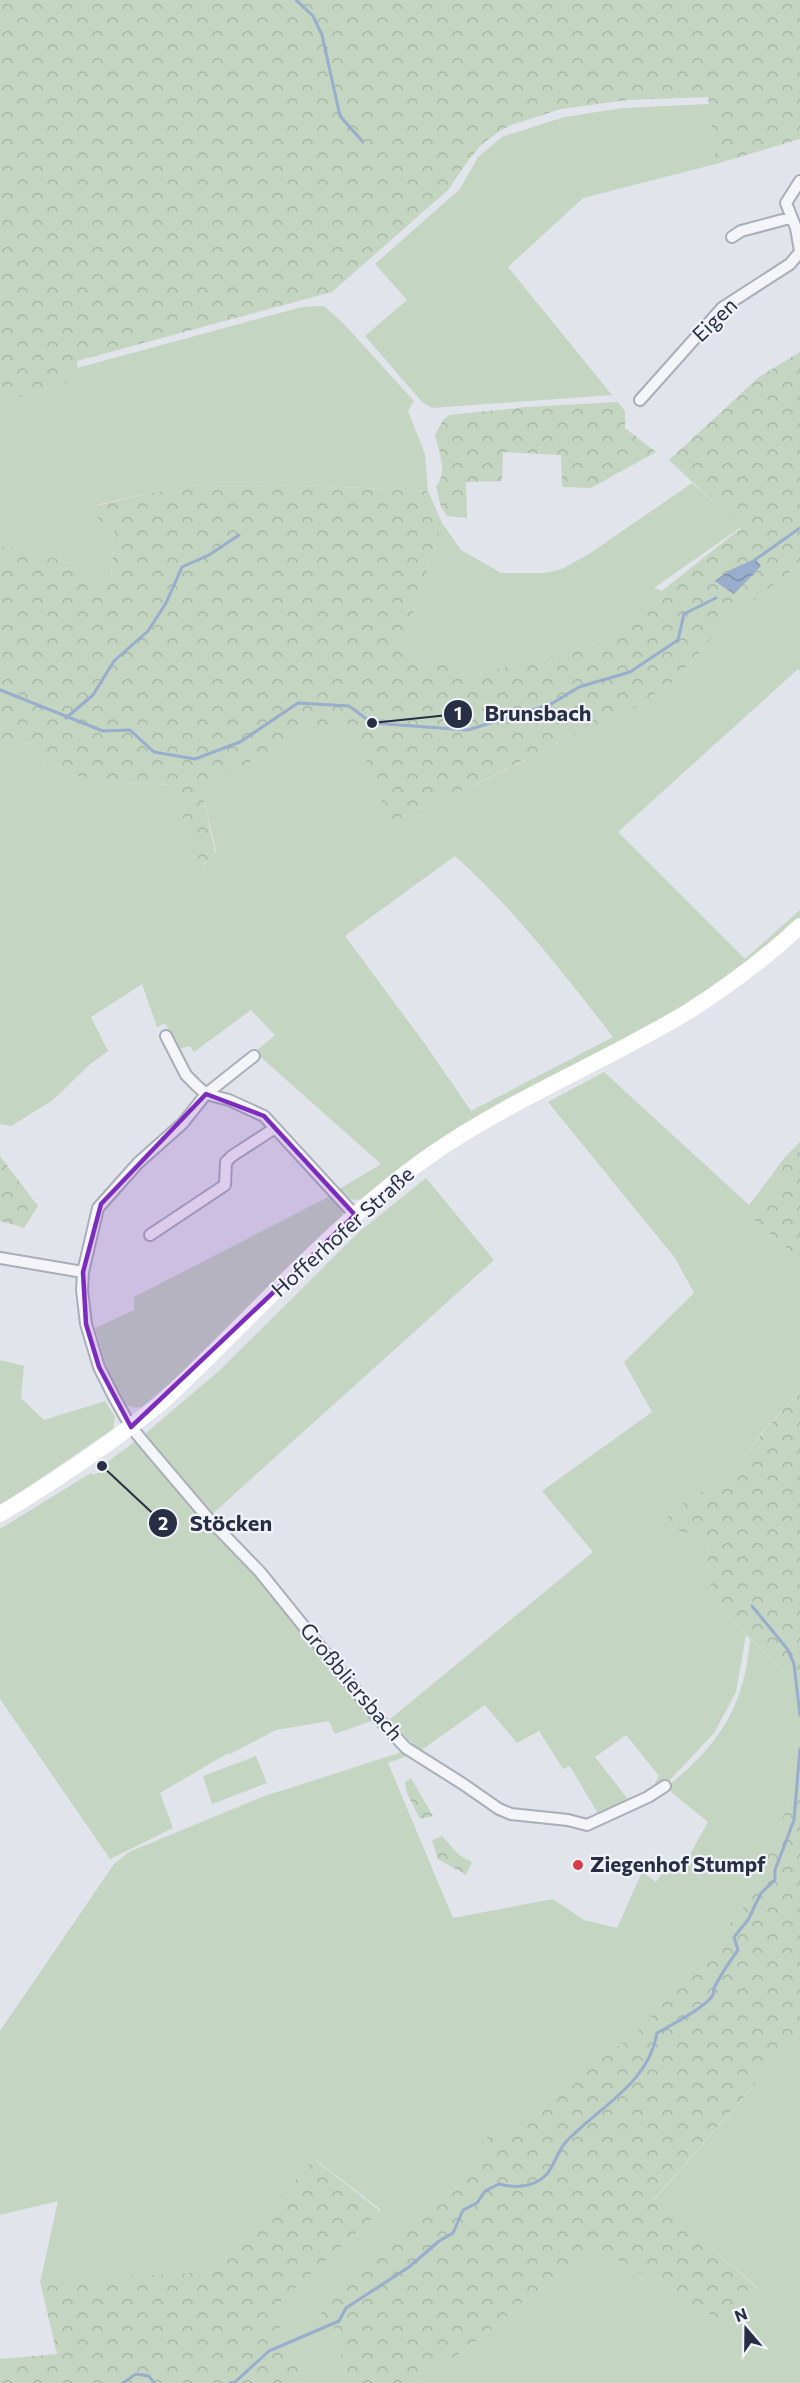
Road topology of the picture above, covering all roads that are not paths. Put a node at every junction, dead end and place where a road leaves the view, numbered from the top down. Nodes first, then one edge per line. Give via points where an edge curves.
1 (800, 181) edge
2 (790, 218) junction
3 (732, 237) dead end
4 (800, 251) edge
5 (640, 400) dead end
6 (800, 926) edge
7 (166, 1036) dead end
8 (254, 1056) dead end
9 (206, 1094) junction
10 (275, 1128) junction
11 (355, 1215) junction
12 (150, 1235) dead end
13 (0, 1258) edge
14 (83, 1272) junction
15 (131, 1426) junction
16 (0, 1514) edge
17 (664, 1786) dead end

1 - 2 street, Eigen via 786,203
2 - 3 street
2 - 4 street, Eigen
4 - 5 street, Eigen via 790,264 722,308
6 - 11 street, Hofferhofer Straße via 709,998 477,1125 408,1171
7 - 9 street via 186,1075
8 - 9 street, Großbliersbach
9 - 10 street via 247,1107
9 - 14 street, Großbliersbach via 183,1123 138,1163 101,1204
10 - 11 street
10 - 12 street via 231,1156 226,1162 225,1185
11 - 15 street, Hofferhofer Straße via 201,1366
13 - 14 street
14 - 15 street, Großbliersbach via 86,1324 99,1367
15 - 16 street, Hofferhofer Straße
15 - 17 street, Großbliersbach via 208,1518 260,1572 406,1748 512,1814 587,1824

